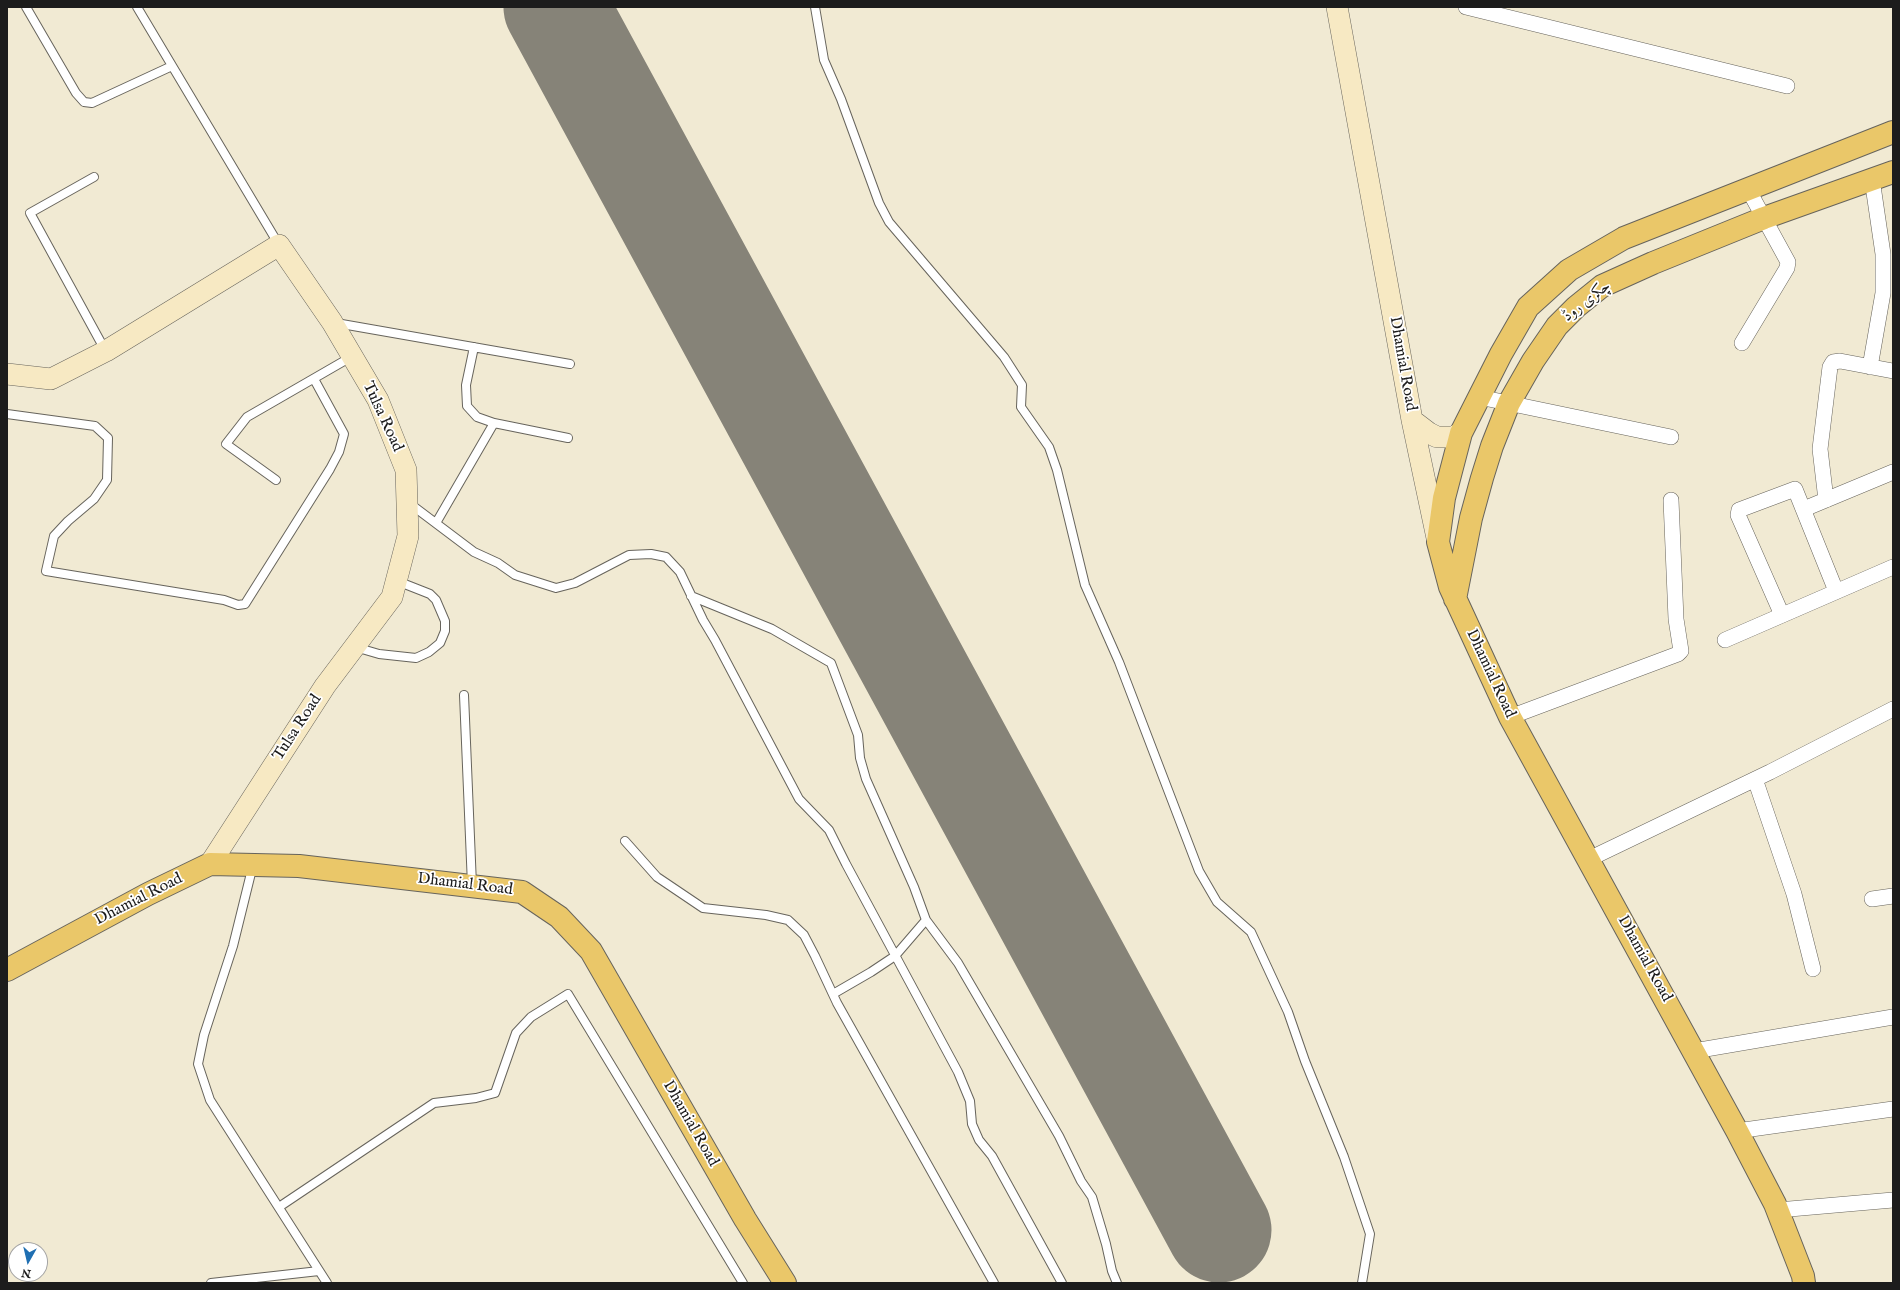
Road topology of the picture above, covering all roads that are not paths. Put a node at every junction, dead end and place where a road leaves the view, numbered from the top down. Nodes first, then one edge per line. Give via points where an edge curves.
1 (26, 7) edge
2 (137, 7) edge
3 (814, 7) edge
4 (1337, 7) edge
5 (1466, 7) edge
6 (172, 66) junction
7 (1787, 86) dead end
8 (1893, 132) edge
9 (1893, 172) edge
10 (94, 177) dead end
11 (1872, 180) junction
12 (1748, 189) junction
13 (1764, 218) junction
14 (279, 245) junction
15 (332, 322) junction
16 (1742, 343) dead end
17 (474, 347) junction
18 (106, 351) junction
19 (352, 356) junction
20 (570, 364) dead end
21 (1870, 367) junction
22 (1893, 371) edge
23 (7, 374) edge
24 (314, 379) junction
25 (1479, 397) junction
26 (1509, 403) junction
27 (7, 414) edge
28 (1412, 420) junction
29 (494, 423) junction
30 (1461, 433) junction
31 (1671, 437) dead end
32 (568, 438) dead end
33 (1893, 472) edge
34 (276, 480) dead end
35 (1671, 500) dead end
36 (1826, 500) junction
37 (407, 501) junction
38 (1804, 509) junction
39 (436, 523) junction
40 (1438, 542) junction
41 (1893, 567) edge
42 (396, 581) junction
43 (1836, 591) junction
44 (691, 596) junction
45 (1455, 599) junction
46 (1782, 615) junction
47 (1725, 640) dead end
48 (355, 647) junction
49 (464, 695) dead end
50 (1893, 709) edge
51 (1510, 717) junction
52 (1755, 779) junction
53 (625, 841) dead end
54 (1589, 859) junction
55 (210, 864) junction
56 (253, 865) junction
57 (472, 886) junction
58 (1893, 896) edge
59 (1872, 899) dead end
60 (926, 920) junction
61 (895, 956) junction
62 (1813, 969) dead end
63 (7, 970) edge
64 (833, 994) junction
65 (1893, 1017) edge
66 (1694, 1051) junction
67 (1893, 1109) edge
68 (1738, 1131) junction
69 (1893, 1200) edge
70 (278, 1207) junction
71 (1778, 1210) junction
72 (319, 1271) junction
73 (211, 1283) edge
74 (327, 1283) edge
75 (743, 1283) edge
76 (785, 1283) edge
77 (994, 1283) edge
78 (1062, 1283) edge
79 (1117, 1283) edge
80 (1362, 1283) edge
81 (1804, 1283) edge

1 - 6 lane via 76,94 84,102 92,103
2 - 6 lane
3 - 80 lane via 824,60 879,203 889,222 1004,357 1022,385 1021,407 1049,447 1085,585 1119,662 1199,870 1217,902 1251,932 1288,1012 1344,1157 1370,1234
4 - 28 street, Dhamial Road
5 - 7 street
6 - 14 lane
8 - 12 main road, چکری روڈ
9 - 11 main road, چکری روڈ
10 - 18 lane via 30,213
11 - 13 main road, چکری روڈ
11 - 21 street via 1884,254 1883,293
12 - 13 street
12 - 25 main road, چکری روڈ via 1624,238 1569,270 1528,307
13 - 16 street via 1788,262 1787,268
13 - 26 main road, چکری روڈ via 1602,286 1557,326
14 - 15 street, Tulsa Road
14 - 18 street
15 - 17 lane
15 - 19 street, Tulsa Road
17 - 20 lane
17 - 29 lane via 466,385 467,406 477,416
18 - 23 street via 51,379
19 - 24 lane
19 - 37 street, Tulsa Road via 378,400 406,470
21 - 22 street
21 - 36 street via 1840,361 1833,362 1830,367 1820,448
24 - 27 lane via 344,434 330,469 245,604 46,571 54,536 94,499 107,480 108,438 95,426
24 - 34 lane via 247,417 226,444
25 - 26 street
25 - 30 main road, چکری روڈ
26 - 31 street
26 - 45 main road, چکری روڈ via 1480,485
28 - 30 street via 1428,434 1437,437 1453,437
28 - 40 street, Dhamial Road
29 - 32 lane
29 - 39 lane
30 - 40 main road, چکری روڈ via 1444,498
33 - 36 street
35 - 51 street via 1676,619 1682,651
36 - 38 street
37 - 39 lane
37 - 42 street, Tulsa Road via 408,536
38 - 43 street
38 - 46 street via 1796,490 1792,488 1738,512
39 - 44 lane via 474,552 498,563 515,575 556,588 575,583 629,555 651,554 666,557 680,572
40 - 45 main road, Dhamial Road
41 - 43 street
42 - 48 street, Tulsa Road via 392,597
42 - 48 lane via 430,594 436,600 445,621 445,632 440,643 416,658 379,654
43 - 46 street
44 - 60 lane via 772,629 831,663 858,735 860,758 866,779
44 - 61 lane via 799,799 829,830
45 - 51 main road, Dhamial Road
46 - 47 street
48 - 55 street, Tulsa Road via 325,686
49 - 57 lane
50 - 52 street
51 - 54 main road, Dhamial Road
52 - 54 street
52 - 62 street via 1794,894
53 - 64 lane via 657,877 703,908 788,920 804,936
54 - 66 main road, Dhamial Road
55 - 56 main road, Dhamial Road
55 - 63 main road, Dhamial Road via 148,894
56 - 57 main road, Dhamial Road via 299,866
56 - 70 lane via 198,1064 210,1100
57 - 76 main road, Dhamial Road via 522,892 559,917 591,951
58 - 59 street
60 - 61 lane
60 - 79 lane via 958,963 1059,1136 1092,1198
61 - 64 lane
61 - 78 lane via 958,1072 970,1101 972,1124 979,1140 992,1156
64 - 77 lane
65 - 66 street
66 - 68 main road, Dhamial Road
67 - 68 street
68 - 71 main road, Dhamial Road
69 - 71 street
70 - 72 lane
70 - 75 lane via 434,1103 495,1093 516,1033 531,1017 568,994
71 - 81 main road, Dhamial Road
72 - 73 lane
72 - 74 lane

